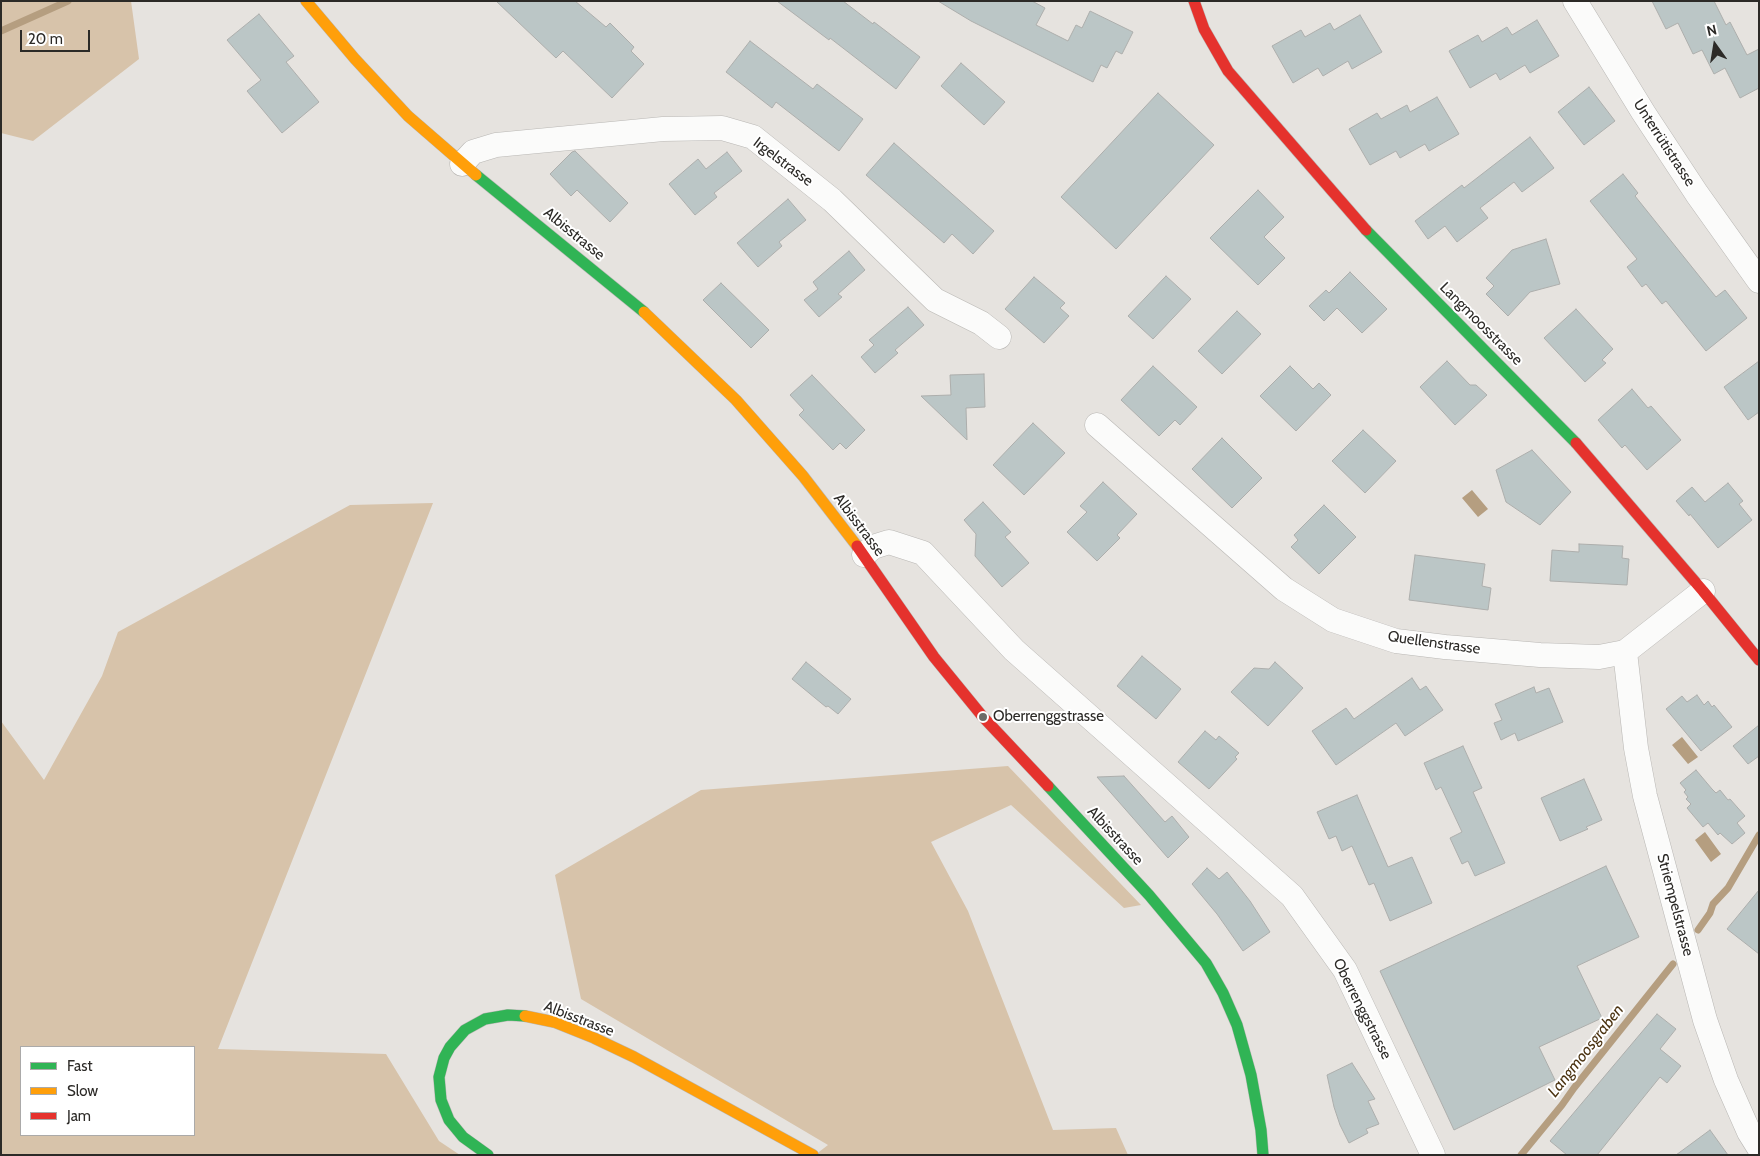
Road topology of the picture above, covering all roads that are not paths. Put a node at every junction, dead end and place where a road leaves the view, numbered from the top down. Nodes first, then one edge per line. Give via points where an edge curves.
1 (306, 1) edge
2 (1194, 1) edge
3 (1575, 1) edge
4 (462, 164) junction
5 (1759, 281) edge
6 (999, 336) dead end
7 (1097, 425) dead end
8 (864, 555) junction
9 (1703, 591) junction
10 (1625, 652) junction
11 (1759, 660) edge
12 (1759, 1148) edge
13 (488, 1155) edge
14 (813, 1155) edge
15 (1263, 1155) edge
16 (1433, 1155) edge

1 - 4 main road, Albisstrasse via 408,116
2 - 9 main road, Langmoosstrasse via 1204,29 1228,71 1262,112 1370,234 1568,434
3 - 5 street, Unterrütistrasse via 1643,112
4 - 6 street, Irgelstrasse via 473,152 496,145 654,130 722,128 753,138 832,200 935,300 981,323
4 - 8 main road, Albisstrasse via 606,280 683,348 736,400 803,476
7 - 10 street, Quellenstrasse via 1284,589 1334,620 1396,641 1445,647 1599,657
8 - 15 main road, Albisstrasse via 934,657 983,717 1149,895 1206,963 1237,1025 1251,1076
8 - 16 street, Oberrenggstrasse via 889,542 922,553 1014,650 1292,896 1345,970
9 - 10 street, Quellenstrasse
9 - 11 main road, Langmoosstrasse
10 - 12 street, Striempelstrasse via 1645,796 1705,1020 1726,1080
13 - 14 main road, Albisstrasse via 463,1137 449,1120 441,1100 439,1077 447,1052 465,1030 485,1019 508,1014 554,1022 594,1038

